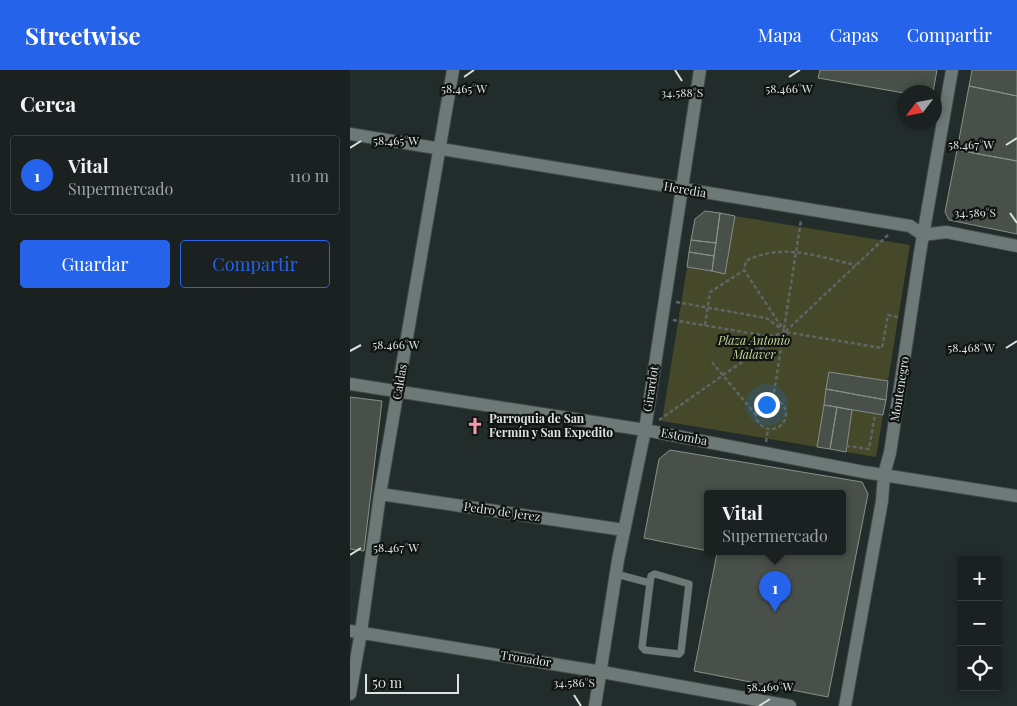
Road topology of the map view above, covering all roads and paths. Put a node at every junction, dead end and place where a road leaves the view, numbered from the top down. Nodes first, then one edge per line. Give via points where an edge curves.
1 (453, 70) edge
2 (700, 70) edge
3 (952, 70) edge
4 (350, 134) edge
5 (441, 147) junction
6 (683, 190) junction
7 (802, 209) junction
8 (899, 224) junction
9 (923, 235) junction
10 (1017, 246) edge
11 (796, 253) junction
12 (856, 265) junction
13 (744, 270) junction
14 (665, 300) junction
15 (708, 308) junction
16 (662, 318) junction
17 (912, 319) junction
18 (705, 325) junction
19 (785, 332) junction
20 (712, 362) dead end
21 (724, 375) junction
22 (350, 384) edge
23 (398, 393) junction
24 (773, 398) junction
25 (875, 414) dead end
26 (756, 415) junction
27 (645, 430) junction
28 (846, 446) dead end
29 (884, 474) junction
30 (380, 494) junction
31 (1017, 496) edge
32 (624, 530) junction
33 (616, 574) junction
34 (650, 583) junction
35 (356, 632) edge
36 (602, 672) junction
37 (350, 694) edge
38 (595, 706) edge
39 (790, 706) edge
40 (845, 706) edge

1 - 5 street, Caldas
2 - 6 street, Girardot
3 - 9 street, Montenegro
4 - 5 street, Heredia
5 - 6 street, Heredia
5 - 23 street, Caldas
6 - 7 street, Heredia
6 - 14 street, Girardot
7 - 8 street, Heredia
7 - 11 path
8 - 9 street, Heredia via 910,226
8 - 12 path
9 - 10 street via 946,232
9 - 17 street, Montenegro
11 - 12 path
11 - 13 path via 782,250 762,253 746,261
11 - 19 path
12 - 19 path
13 - 15 path via 710,292
13 - 19 path
14 - 15 path
14 - 16 street, Girardot
15 - 18 path
15 - 19 path via 766,318
16 - 18 path
16 - 27 street, Girardot
17 - 19 path via 888,315 882,348
17 - 29 street, Montenegro
18 - 19 path via 767,336
19 - 21 path
19 - 24 path
20 - 21 path
21 - 26 path
21 - 27 path
22 - 23 street, Estomba
23 - 27 street, Estomba
23 - 30 street, Caldas
24 - 26 path via 762,402
24 - 26 path via 780,401 786,410 782,424 768,429 760,424
25 - 28 path via 869,449
27 - 29 street, Estomba
27 - 32 street, Girardot
29 - 31 street, Estomba
29 - 40 street, Montenegro via 882,501
30 - 32 street, Pedro de Jerez
30 - 35 street, Caldas
32 - 33 street, Girardot
33 - 34 lane
33 - 36 street, Girardot
34 - 34 lane via 642,647 679,654 689,584 655,574
35 - 36 street, Tronador
35 - 37 street, Caldas
36 - 38 street, Girardot
36 - 39 street, Tronador

